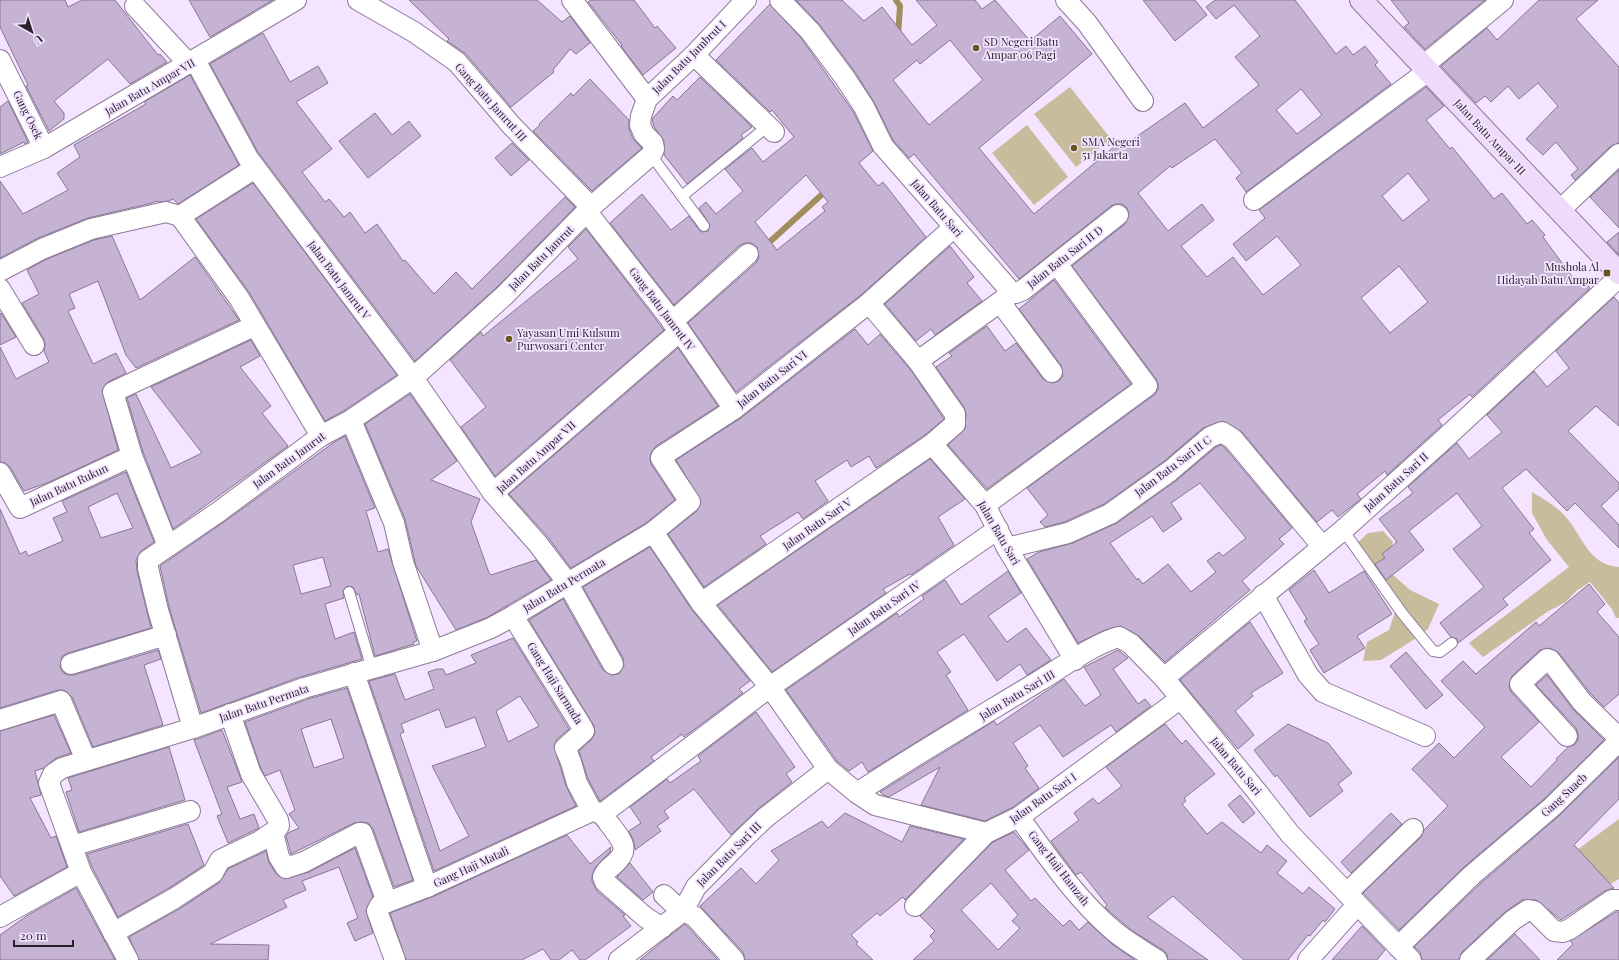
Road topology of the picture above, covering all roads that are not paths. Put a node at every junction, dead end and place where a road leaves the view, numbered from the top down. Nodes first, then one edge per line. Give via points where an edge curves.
1 (296, 0) edge
2 (358, 0) edge
3 (572, 0) edge
4 (746, 0) edge
5 (780, 0) edge
6 (1066, 0) edge
7 (1361, 0) edge
8 (1502, 0) edge
9 (135, 6) dead end
10 (694, 55) junction
11 (0, 60) edge
12 (192, 62) junction
13 (1426, 68) junction
14 (647, 99) junction
15 (1143, 101) dead end
16 (771, 129) joint
17 (44, 148) junction
18 (1619, 154) edge
19 (651, 155) junction
20 (0, 167) edge
21 (255, 168) junction
22 (682, 196) junction
23 (1254, 200) dead end
24 (589, 210) junction
25 (1560, 210) junction
26 (1118, 215) dead end
27 (180, 216) junction
28 (704, 226) dead end
29 (953, 228) junction
30 (748, 254) dead end
31 (1056, 264) junction
32 (0, 271) edge
33 (1619, 273) edge
34 (1619, 277) edge
35 (0, 289) edge
36 (1004, 297) junction
37 (869, 303) junction
38 (254, 326) junction
39 (676, 327) junction
40 (34, 345) dead end
41 (918, 361) junction
42 (1052, 372) dead end
43 (413, 378) junction
44 (734, 409) junction
45 (351, 420) junction
46 (321, 436) junction
47 (932, 444) junction
48 (132, 456) junction
49 (0, 474) edge
50 (493, 493) junction
51 (985, 505) junction
52 (998, 529) junction
53 (1343, 530) junction
54 (653, 532) junction
55 (168, 546) junction
56 (1322, 546) junction
57 (1007, 548) junction
58 (567, 582) junction
59 (349, 592) dead end
60 (1263, 595) junction
61 (701, 603) junction
62 (513, 616) junction
63 (166, 635) junction
64 (1452, 642) dead end
65 (433, 651) junction
66 (1075, 660) junction
67 (71, 664) dead end
68 (613, 664) dead end
69 (363, 671) junction
70 (1164, 678) junction
71 (770, 687) junction
72 (1180, 699) junction
73 (230, 714) junction
74 (0, 720) edge
75 (193, 728) junction
76 (1425, 736) dead end
77 (1567, 736) dead end
78 (86, 760) junction
79 (828, 769) junction
80 (857, 793) junction
81 (190, 811) dead end
82 (597, 813) junction
83 (1019, 818) junction
84 (1413, 829) dead end
85 (272, 833) junction
86 (986, 833) junction
87 (72, 846) junction
88 (81, 872) junction
89 (427, 888) junction
90 (1352, 899) junction
91 (1619, 900) edge
92 (387, 902) junction
93 (675, 905) junction
94 (915, 906) dead end
95 (0, 917) edge
96 (655, 923) junction
97 (113, 933) junction
98 (1405, 953) edge
99 (128, 960) edge
100 (395, 960) edge
101 (619, 960) edge
102 (734, 960) edge
103 (1157, 960) edge
104 (1308, 960) edge
105 (1470, 960) edge

1 - 12 street, Jalan Batu Ampar VII
2 - 24 street, Gang Batu Jamrut III via 414,32 457,62
3 - 14 street
4 - 10 street, Jalan Batu Jambrut I
5 - 29 street, Jalan Batu Sari via 810,31 848,81 883,146
6 - 15 street via 1087,23
7 - 13 street, Jalan Batu Ampar III
8 - 13 street
9 - 12 street, Jalan Batu Jamrut V
10 - 14 street, Jalan Batu Jambrut I
10 - 16 street
11 - 17 street, Gang Osek
12 - 17 street, Jalan Batu Ampar VII
12 - 21 street, Jalan Batu Jamrut V
13 - 23 street
13 - 25 street, Jalan Batu Ampar III
14 - 19 street, Jalan Batu Jambrut I via 640,116 640,125 644,134 653,143
16 - 22 lane
17 - 20 street, Jalan Batu Ampar VII
18 - 25 street
19 - 22 lane
19 - 24 street
21 - 27 street
21 - 43 street, Jalan Batu Jamrut V
22 - 28 lane
24 - 39 street, Gang Batu Jamrut IV
24 - 43 street, Jalan Batu Jamrut via 505,294
25 - 33 street, Jalan Batu Ampar III
26 - 31 street, Jalan Batu Sari II D
27 - 32 street via 166,212 91,229 42,249
27 - 38 street via 239,298
29 - 36 street, Jalan Batu Sari via 1007,287
29 - 37 street, Jalan Batu Sari VI
30 - 39 street, Jalan Batu Ampar VII
31 - 36 street, Jalan Batu Sari II D via 1023,290
31 - 51 street via 1147,386
34 - 53 street, Jalan Batu Sari II
35 - 40 street
36 - 41 street
36 - 42 street, Jalan Batu Sari
37 - 41 street
37 - 44 street, Jalan Batu Sari VI
38 - 46 street
38 - 48 street via 113,392
39 - 44 street, Gang Batu Jamrut IV
39 - 50 street, Jalan Batu Ampar VII
41 - 47 street via 955,414 956,422
43 - 45 street, Jalan Batu Jamrut
43 - 50 street, Jalan Batu Jamrut V
44 - 54 street, Jalan Batu Sari VI via 661,457 690,502
45 - 46 street, Jalan Batu Jamrut
45 - 65 street via 394,522 403,562
46 - 55 street, Jalan Batu Jamrut
47 - 51 street, Jalan Batu Sari
47 - 61 street, Jalan Batu Sari V
48 - 49 street, Jalan Batu Rukun via 20,508
48 - 55 street
50 - 58 street, Jalan Batu Ampar VII
51 - 52 street, Jalan Batu Sari
52 - 57 street, Jalan Batu Sari
52 - 71 street, Jalan Batu Sari IV
53 - 56 street, Jalan Batu Sari II
53 - 64 lane via 1402,613 1433,651 1438,652
54 - 58 street, Jalan Batu Permata
54 - 61 street
55 - 63 street, Jalan Batu Jamrut via 148,560
56 - 57 street, Jalan Batu Sari II C via 1233,439 1222,432 1210,437 1170,471 1110,514 1068,533
56 - 60 street, Jalan Batu Sari II
57 - 66 street, Jalan Batu Sari
58 - 62 street, Jalan Batu Permata
58 - 68 street, Jalan Batu Ampar VII
59 - 69 lane
60 - 70 street, Jalan Batu Sari II
60 - 76 street via 1308,674 1323,692
61 - 71 street
62 - 65 street, Jalan Batu Permata via 491,628
62 - 82 street, Gang Haji Sarmada via 584,731 565,748 572,762 577,784
63 - 67 street
63 - 75 street, Jalan Batu Jamrut
65 - 69 street, Jalan Batu Permata
66 - 70 street, Jalan Batu Sari via 1119,637 1131,644
66 - 80 street, Jalan Batu Sari III
69 - 73 street, Jalan Batu Permata
69 - 89 street, Gang Haji Matali
70 - 72 street, Jalan Batu Sari
71 - 79 street
71 - 82 street, Jalan Batu Sari IV
72 - 83 street, Jalan Batu Sari I
72 - 90 street, Jalan Batu Sari via 1290,834
73 - 75 street, Jalan Batu Permata
73 - 85 street via 251,774 278,820 279,826
74 - 78 street via 61,701
75 - 78 street, Jalan Batu Permata
77 - 98 street, Gang Suaeb via 1521,685 1548,659 1582,702 1617,736 1618,742 1552,807 1472,875
78 - 87 street, Jalan Batu Permata via 62,768 53,774 49,783
79 - 80 street
79 - 93 street, Jalan Batu Sari III via 766,817
80 - 86 street via 875,805
81 - 87 street
82 - 89 street, Gang Haji Matali
82 - 96 street via 623,842 621,859 605,872 605,882
83 - 86 street, Jalan Batu Sari I
83 - 103 street, Gang Haji Hamzah via 1069,885 1092,911 1114,931
84 - 90 street
85 - 92 street via 279,857 286,868 304,862 359,832 362,833
85 - 97 street via 220,860 213,873
86 - 94 street, Jalan Batu Sari I
87 - 88 street, Jalan Batu Permata
88 - 95 street
88 - 97 street, Jalan Batu Permata
89 - 92 street
90 - 98 street, Jalan Batu Sari
90 - 104 street
91 - 105 street via 1612,900 1563,932 1554,931 1534,911 1528,910 1512,920
92 - 100 street via 380,905 378,911
93 - 96 street, Jalan Batu Sari III
93 - 102 street via 695,917
96 - 101 street, Jalan Batu Sari III
97 - 99 street, Jalan Batu Permata

